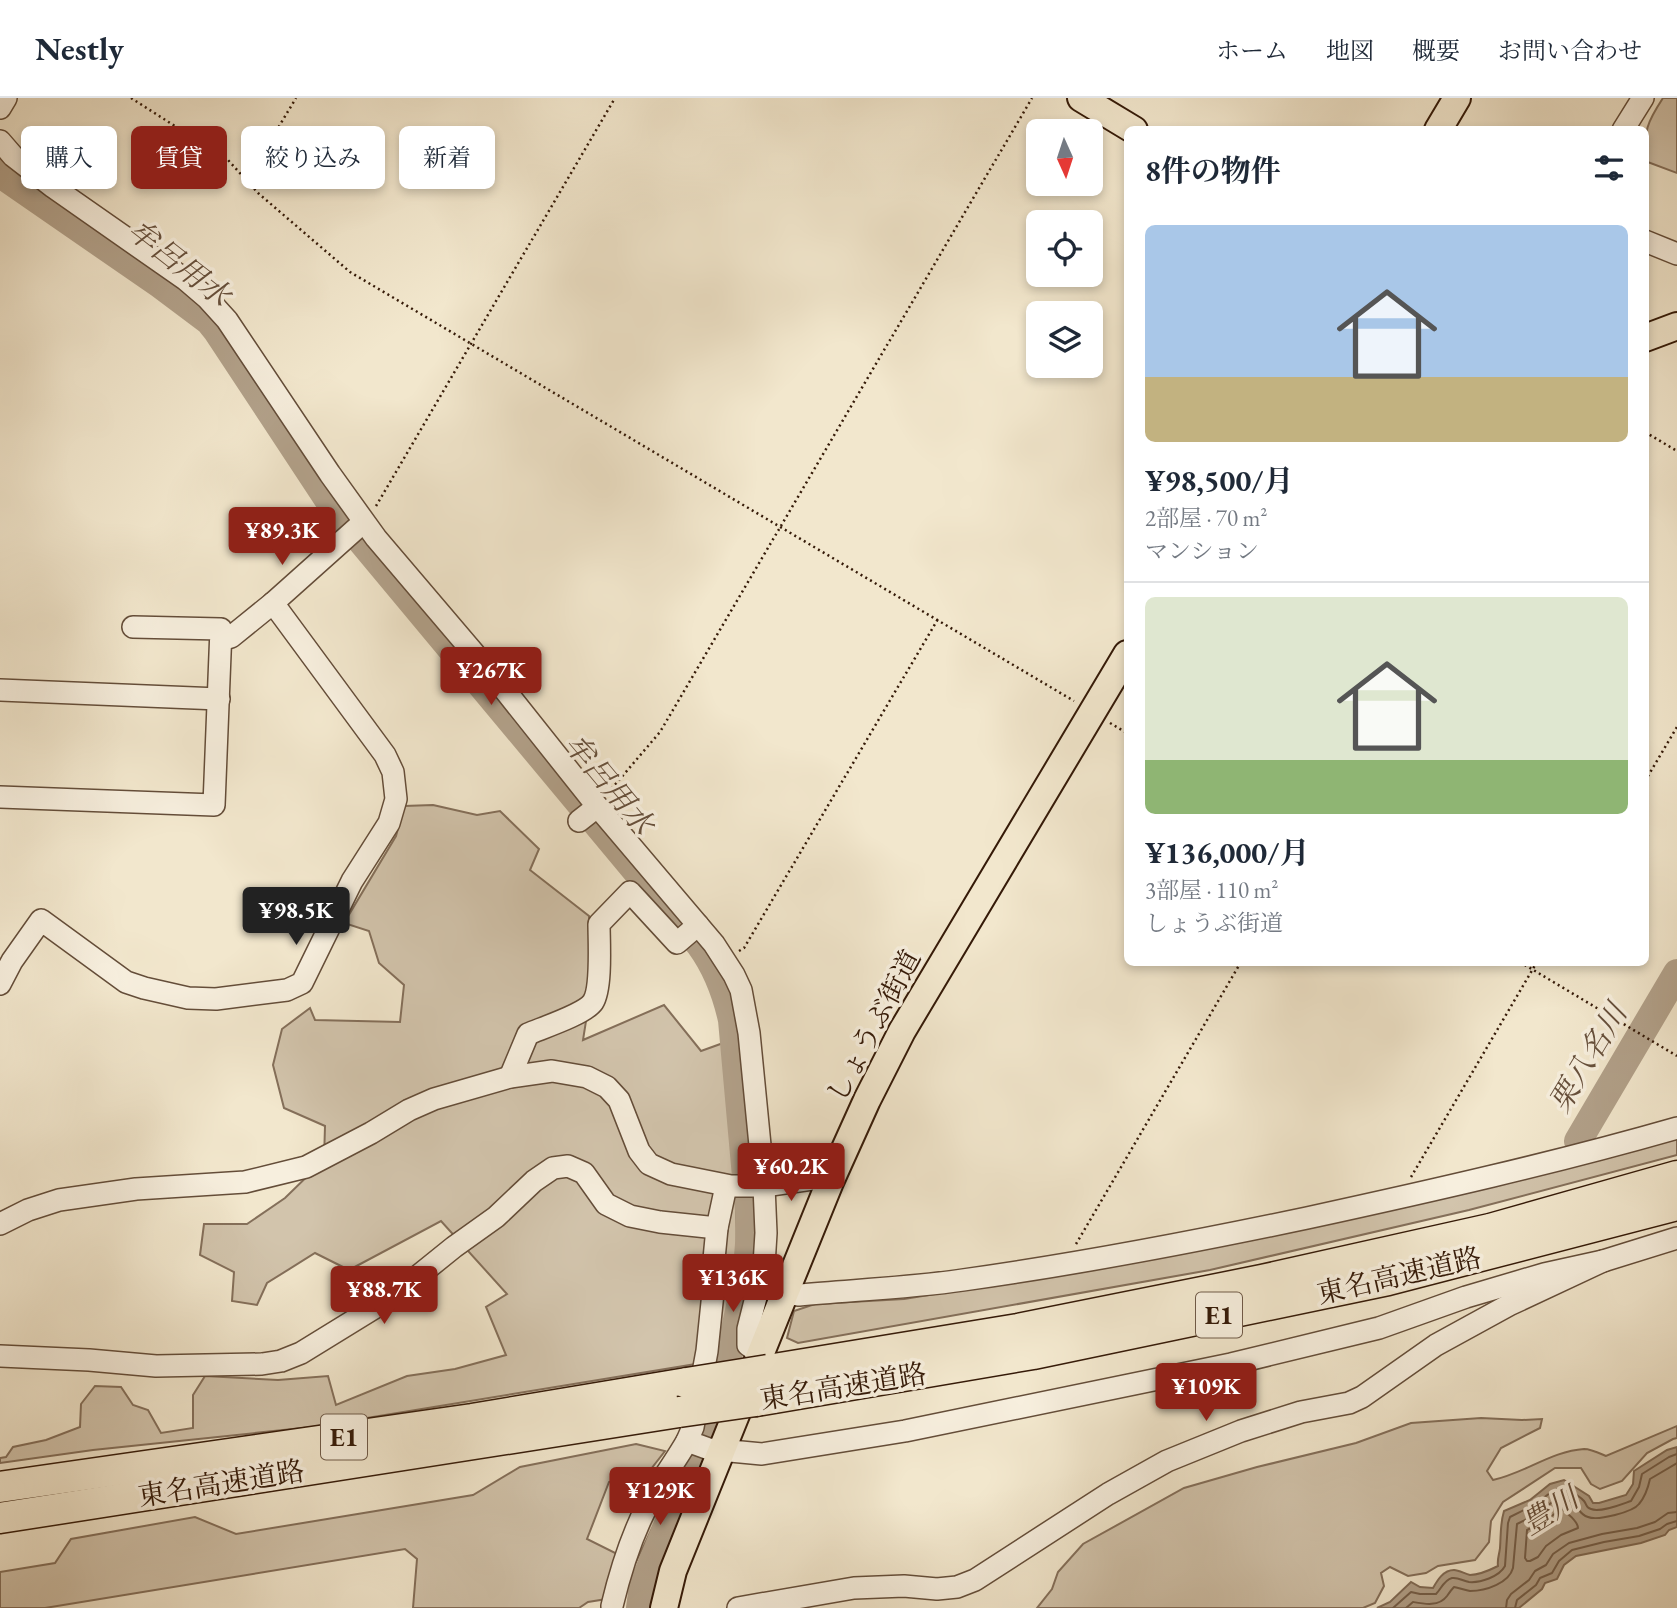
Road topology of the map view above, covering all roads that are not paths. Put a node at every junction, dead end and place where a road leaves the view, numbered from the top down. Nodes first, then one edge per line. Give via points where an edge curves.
1 (6, 98) edge
2 (1081, 98) edge
3 (1457, 98) edge
4 (1643, 98) edge
5 (0, 108) edge
6 (1127, 126) edge
7 (1440, 126) edge
8 (1626, 126) edge
9 (4, 157) edge
10 (1649, 243) edge
11 (1677, 254) edge
12 (1677, 326) edge
13 (1649, 336) edge
14 (355, 530) junction
15 (273, 603) junction
16 (133, 627) dead end
17 (221, 640) junction
18 (1124, 659) edge
19 (0, 690) edge
20 (219, 699) junction
21 (0, 797) edge
22 (691, 932) junction
23 (0, 984) edge
24 (510, 1077) junction
25 (1677, 1128) edge
26 (1677, 1176) edge
27 (830, 1182) junction
28 (728, 1186) junction
29 (761, 1187) junction
30 (1677, 1205) edge
31 (0, 1224) edge
32 (717, 1228) junction
33 (1677, 1238) edge
34 (1603, 1261) junction
35 (785, 1293) junction
36 (0, 1356) edge
37 (764, 1362) junction
38 (703, 1446) junction
39 (0, 1487) edge
40 (0, 1518) edge
41 (611, 1607) edge
42 (664, 1608) edge
43 (738, 1608) edge

1 - 5 street
2 - 6 main road
3 - 7 main road
4 - 8 street
9 - 14 street via 207,298 227,320 323,463
10 - 11 street
12 - 13 main road
14 - 15 street
14 - 22 street via 496,679 589,812
15 - 17 street
15 - 23 street via 385,755 393,772 396,799 389,823 352,881 302,983 287,990 216,999 144,988 126,982 41,920
16 - 17 street via 221,629
17 - 20 street
18 - 27 main road, しょうぶ街道 via 902,1031
19 - 20 street
20 - 21 street via 214,805
22 - 24 street via 677,943 630,892 599,924 599,978 593,1002 528,1034
22 - 29 street via 714,944 741,990
24 - 28 street via 552,1071 587,1077 607,1087 619,1100 639,1151 649,1164 671,1174
24 - 31 street via 409,1110 306,1167 245,1182 136,1189 59,1200
25 - 35 street via 1407,1197 1070,1264 960,1280
26 - 37 highway, 東名高速道路 / E1 via 1490,1229 1262,1280 1018,1329
27 - 29 street via 819,1178
27 - 35 main road, しょうぶ街道
28 - 29 street
28 - 32 street
29 - 37 street via 764,1265 748,1345
30 - 40 highway, 東名高速道路 / E1, bridge via 1388,1280 1033,1354
32 - 36 street via 629,1216 607,1204 584,1173 568,1166 552,1168 392,1297 301,1353 281,1360 156,1366
32 - 38 street via 715,1283 694,1427
33 - 34 street
34 - 38 street via 1466,1297 1380,1328 1231,1364 905,1431 762,1454
34 - 43 street via 1436,1345 1349,1403 1253,1427 1167,1461 975,1580 937,1589 855,1588
35 - 37 main road, しょうぶ街道
37 - 38 main road, しょうぶ街道
37 - 39 highway, 東名高速道路 / E1, bridge via 687,1383 472,1419
38 - 41 street via 676,1462 658,1487 622,1565
38 - 42 main road, しょうぶ街道

